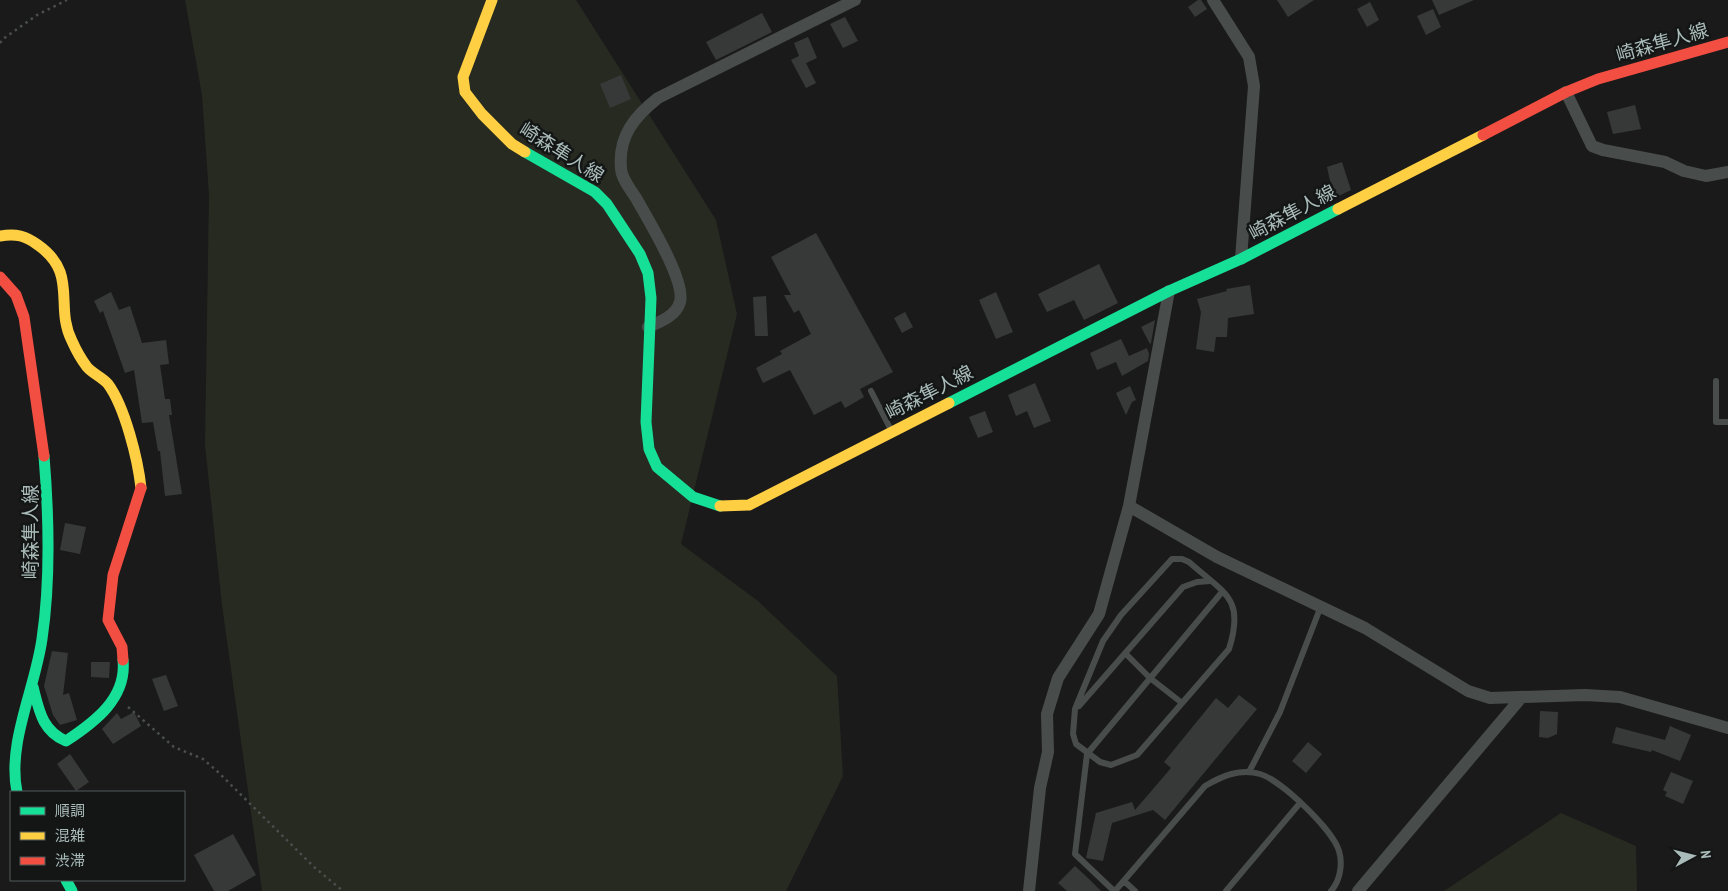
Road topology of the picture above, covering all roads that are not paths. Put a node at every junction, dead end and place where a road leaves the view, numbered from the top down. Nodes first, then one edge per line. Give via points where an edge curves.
1 (492, 0) edge
2 (855, 0) edge
3 (1212, 0) edge
4 (1728, 42) edge
5 (1566, 92) junction
6 (1728, 172) edge
7 (0, 236) edge
8 (1240, 259) junction
9 (0, 277) edge
10 (1169, 292) junction
11 (648, 327) junction
12 (1716, 381) dead end
13 (871, 391) dead end
14 (1728, 422) edge
15 (892, 431) junction
16 (1129, 506) junction
17 (1210, 581) junction
18 (1222, 592) junction
19 (1321, 606) junction
20 (1125, 653) junction
21 (1150, 678) junction
22 (33, 687) junction
23 (1521, 698) junction
24 (1182, 703) junction
25 (1075, 709) junction
26 (1728, 728) edge
27 (1087, 754) junction
28 (1249, 772) junction
29 (17, 791) edge
30 (1300, 803) junction
31 (1124, 881) junction
32 (1029, 891) edge
33 (1115, 891) edge
34 (1135, 891) edge
35 (1226, 891) edge
36 (1331, 891) edge
37 (1358, 891) edge

1 - 11 main road, 崎森隼人線 via 463,77 466,92 482,114 512,144 581,182 606,204 640,254 648,273 651,298
2 - 11 street via 658,98 631,124 622,140 620,169 679,282 680,301 675,311
3 - 8 street via 1249,57 1254,86
4 - 5 main road, 崎森隼人線 via 1598,79
5 - 6 street via 1592,146 1665,162 1706,176
5 - 8 main road, 崎森隼人線
7 - 22 main road via 26,236 48,252 61,270 68,333 88,368 107,383 116,399 138,462 142,492 113,575 108,620 122,647 124,669 114,700 89,726 66,741 54,737 42,720
8 - 10 main road, 崎森隼人線
9 - 22 main road, 崎森隼人線 via 19,298 22,308 50,503 43,642
10 - 15 main road, 崎森隼人線
10 - 16 street
11 - 15 main road, 崎森隼人線 via 646,422 649,449 657,467 693,497 719,506 749,505
12 - 14 lane via 1716,422
13 - 15 lane
16 - 19 street via 1217,557
16 - 32 street via 1099,614 1058,678 1047,714 1048,752 1040,788
17 - 18 lane
17 - 20 lane via 1183,587
17 - 25 lane via 1190,562 1182,559 1172,559 1161,569 1103,641
18 - 21 lane
18 - 24 lane via 1230,599 1236,614 1229,649
19 - 23 street via 1365,628 1468,691 1490,698
19 - 28 lane via 1280,712
20 - 21 lane
20 - 25 lane
21 - 24 lane
21 - 27 lane
22 - 29 main road, 崎森隼人線 via 16,748 14,780
23 - 26 street via 1620,697
23 - 37 street
24 - 27 lane via 1138,755 1111,765
25 - 27 lane via 1073,734 1076,744
27 - 33 lane via 1076,854
28 - 30 lane via 1272,780
28 - 31 lane via 1222,776 1205,786
30 - 35 lane
30 - 36 lane via 1334,839 1339,852 1340,868
31 - 33 lane
31 - 34 lane

